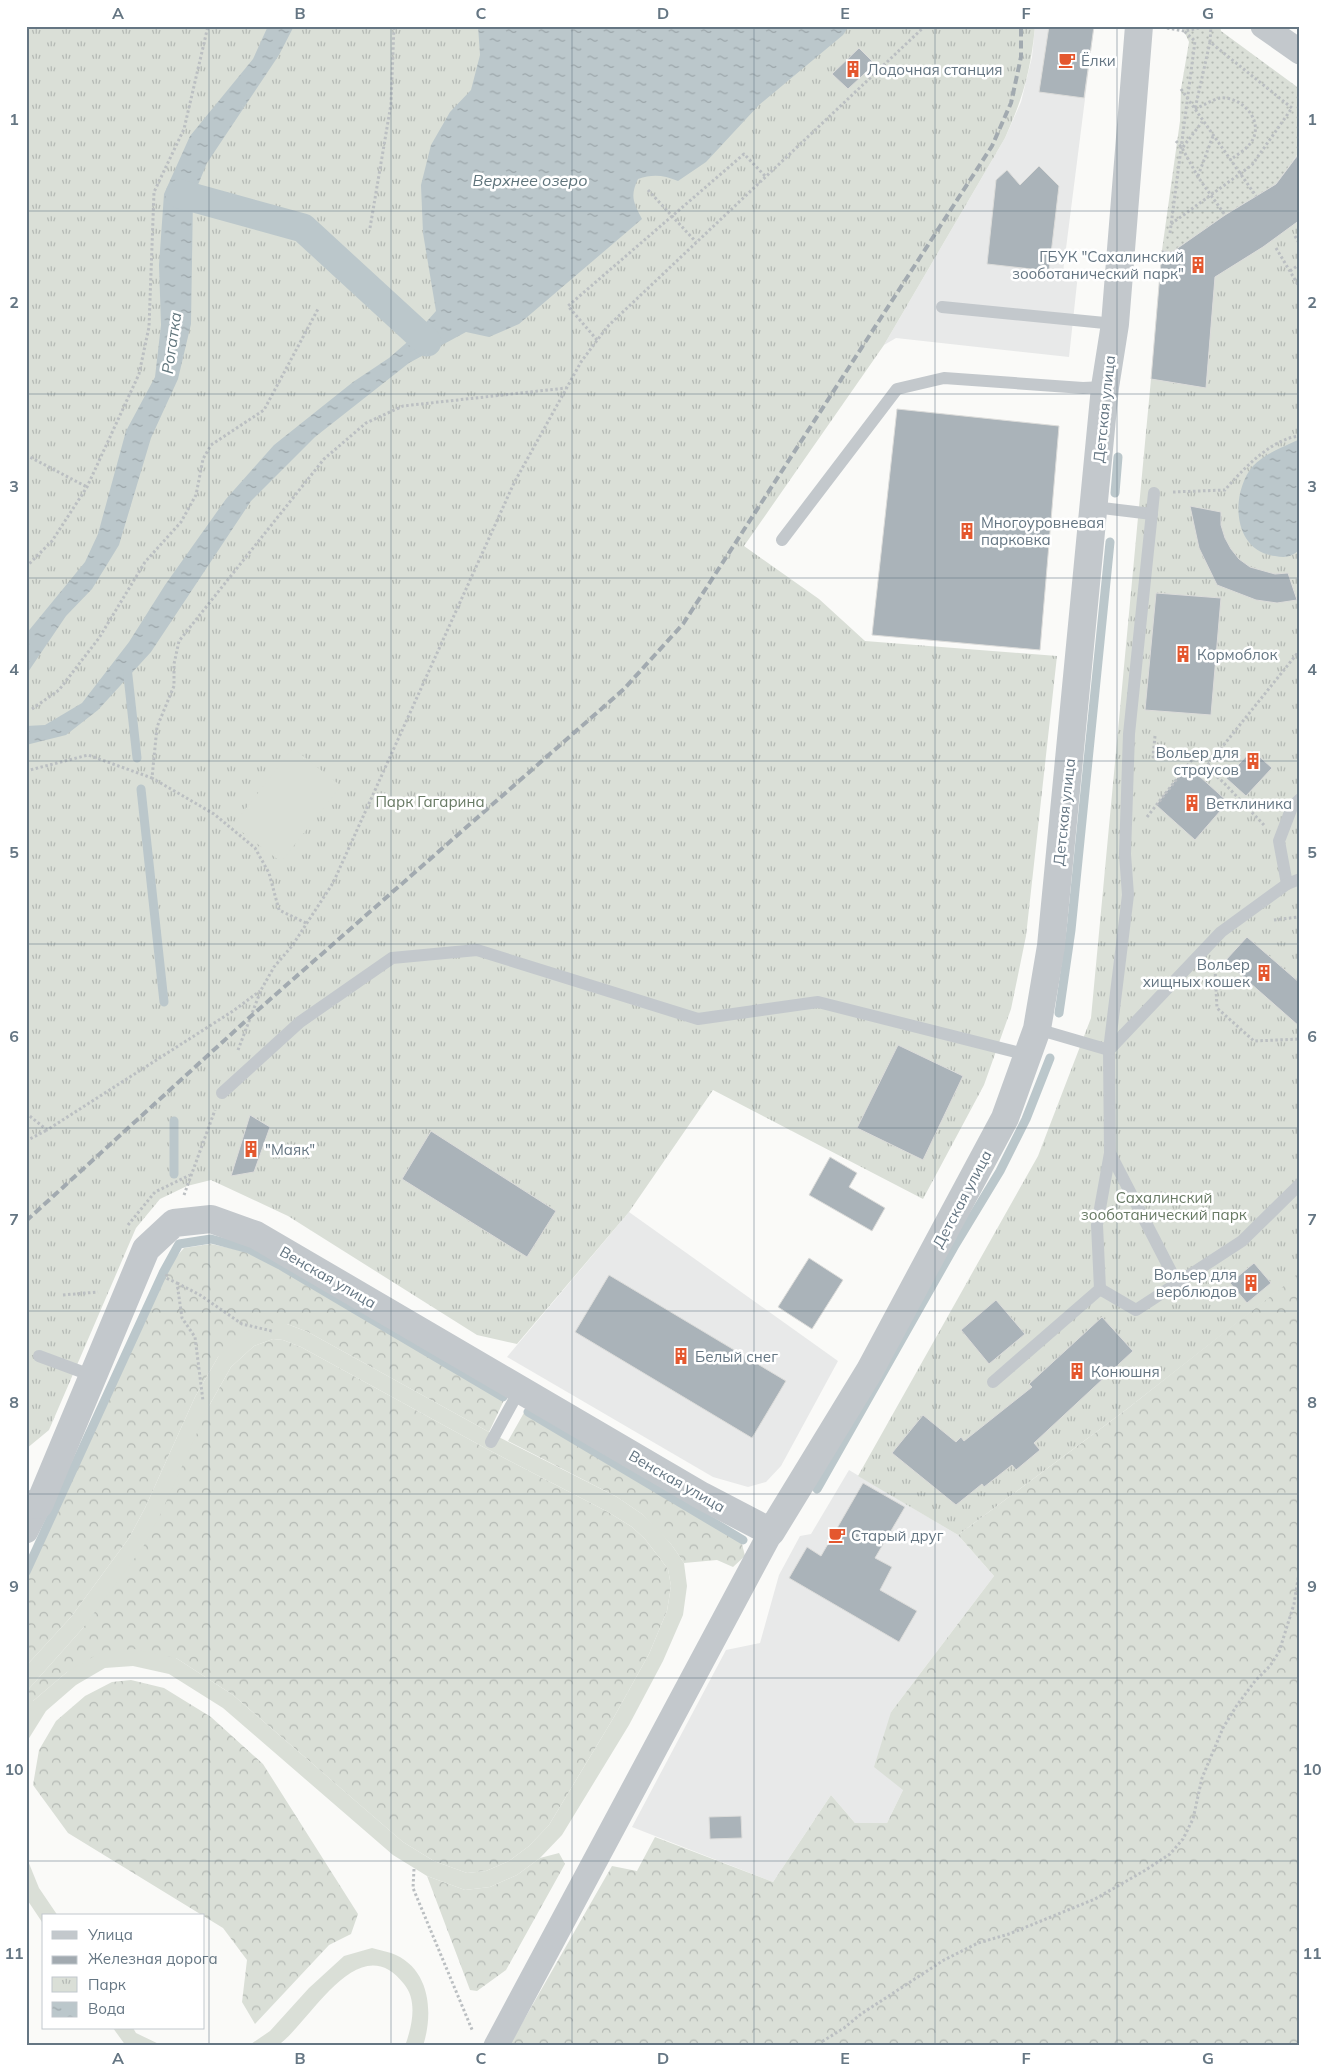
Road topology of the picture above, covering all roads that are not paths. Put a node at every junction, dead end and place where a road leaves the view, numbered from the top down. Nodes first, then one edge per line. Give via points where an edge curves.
1 (1139, 26) edge
2 (1263, 26) edge
3 (1300, 52) edge
4 (942, 307) dead end
5 (1114, 324) junction
6 (1106, 387) junction
7 (1154, 493) road end
8 (1094, 508) junction
9 (1152, 514) junction
10 (782, 540) dead end
11 (1300, 799) edge
12 (1300, 879) edge
13 (1287, 884) junction
14 (1037, 1029) junction
15 (1109, 1050) junction
16 (1028, 1055) junction
17 (222, 1093) road end
18 (1110, 1153) junction
19 (1300, 1184) edge
20 (1177, 1283) junction
21 (1100, 1289) junction
22 (39, 1356) dead end
23 (93, 1376) junction
24 (993, 1382) dead end
25 (520, 1389) junction
26 (491, 1442) dead end
27 (32, 1504) edge
28 (26, 1531) edge
29 (771, 1532) junction
30 (485, 2041) edge

1 - 5 street, Детская улица
2 - 3 street
4 - 5 lane
5 - 6 street, Детская улица
6 - 8 street, Детская улица
6 - 10 lane via 944,378 897,390
7 - 9 lane
8 - 9 lane
8 - 14 street, Детская улица via 1051,946
9 - 15 lane via 1129,734 1128,895
11 - 13 lane via 1292,807 1279,841
12 - 13 lane
13 - 15 lane via 1221,932
14 - 15 lane
14 - 16 street, Детская улица
15 - 18 lane
16 - 17 lane via 818,1002 698,1019 477,950 392,958 300,1022
16 - 29 street, Детская улица via 1005,1118 880,1352
18 - 20 lane
18 - 21 lane via 1097,1225
19 - 20 lane via 1242,1241
20 - 21 lane via 1136,1310
21 - 24 lane
22 - 23 lane
23 - 25 street, Венская улица via 146,1249 174,1223 211,1219 256,1235
23 - 27 street, Венская улица
25 - 26 lane
25 - 29 street, Венская улица via 702,1496
27 - 28 street, Венская улица
29 - 30 street

